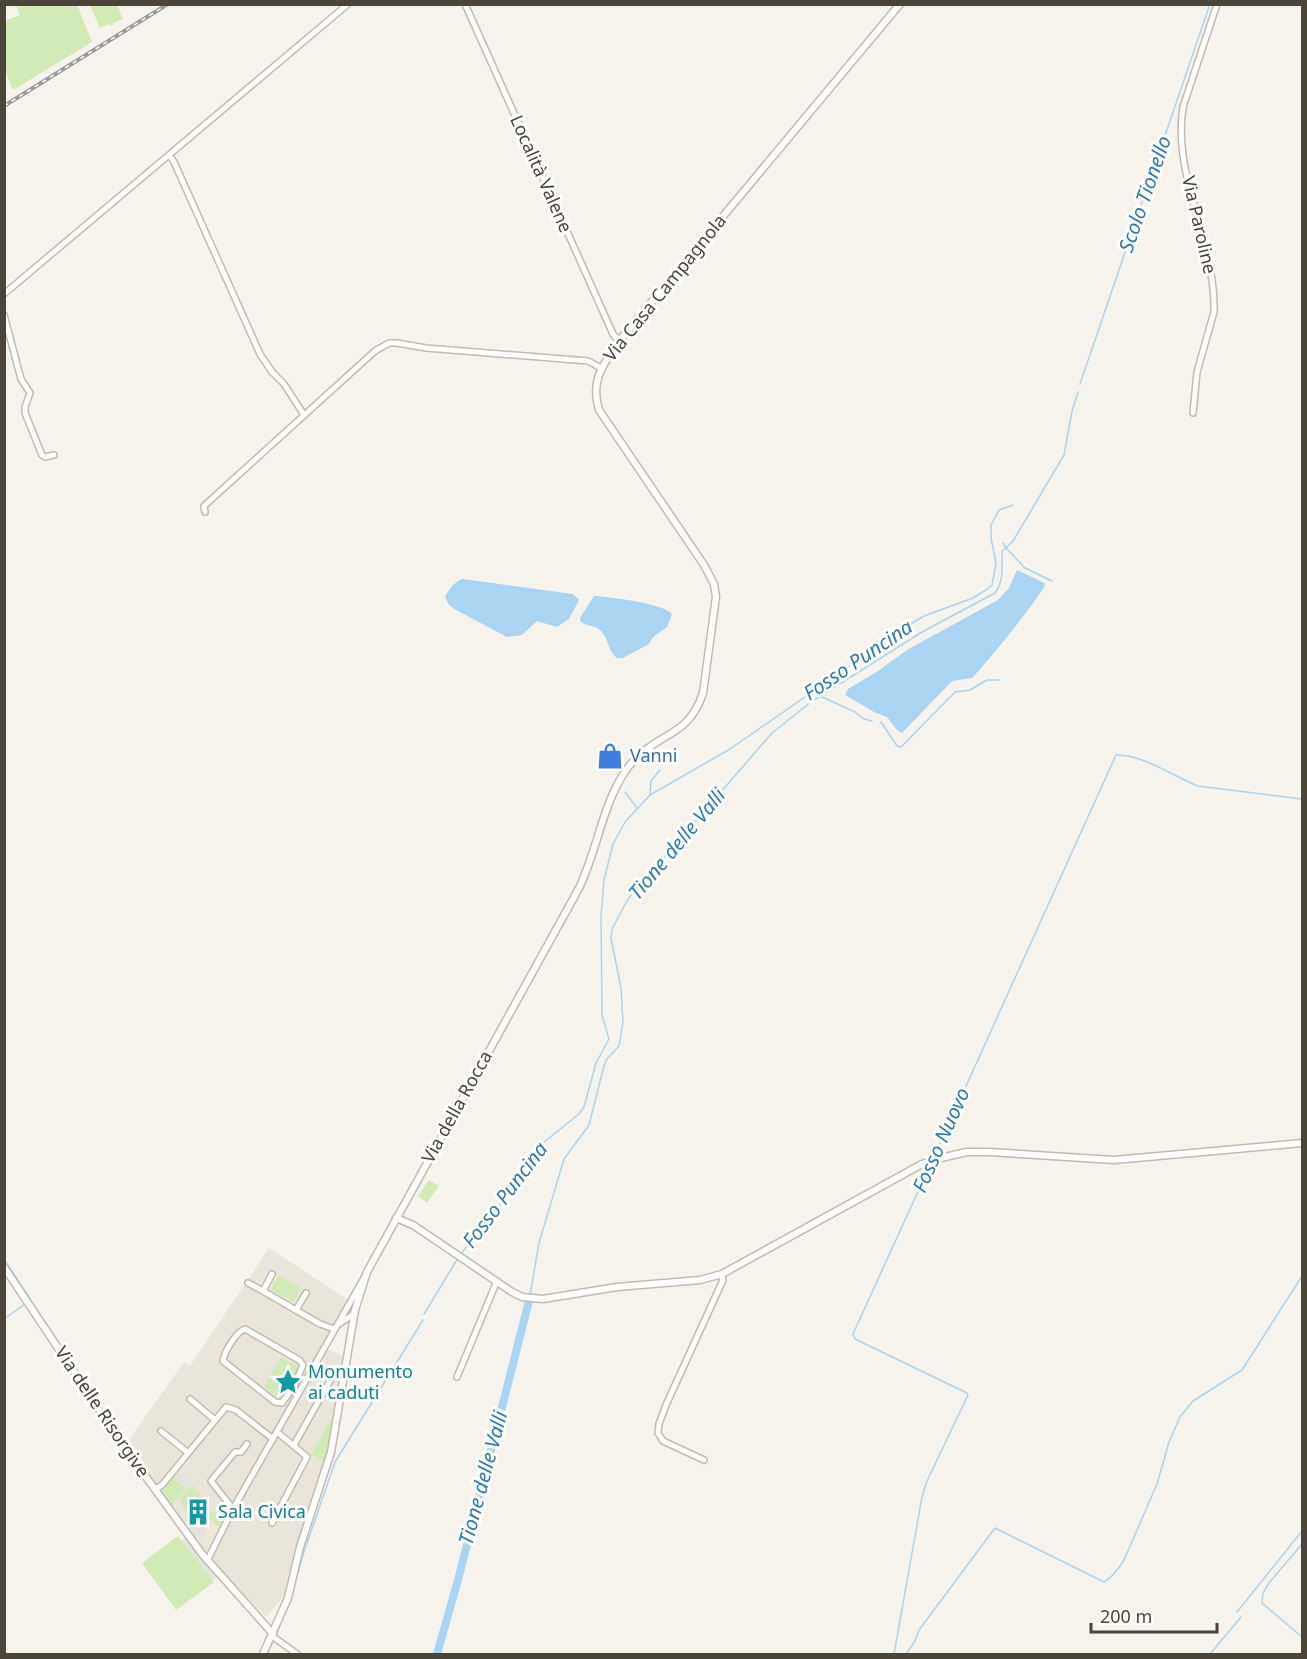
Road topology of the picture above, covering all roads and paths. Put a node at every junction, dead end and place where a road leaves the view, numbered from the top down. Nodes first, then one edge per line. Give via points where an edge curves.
1 (348, 4) edge
2 (465, 4) edge
3 (1217, 4) edge
4 (900, 5) edge
5 (169, 155) junction
6 (4, 294) edge
7 (4, 315) edge
8 (619, 341) junction
9 (601, 368) junction
10 (1194, 413) dead end
11 (304, 415) junction
12 (54, 455) dead end
13 (205, 512) dead end
14 (716, 597) joint
15 (1302, 1143) edge
16 (396, 1218) junction
17 (4, 1267) edge
18 (272, 1274) dead end
19 (722, 1274) junction
20 (364, 1278) junction
21 (497, 1281) junction
22 (248, 1282) dead end
23 (263, 1291) junction
24 (306, 1293) dead end
25 (296, 1310) junction
26 (355, 1312) junction
27 (343, 1313) junction
28 (334, 1330) junction
29 (352, 1331) junction
30 (457, 1377) dead end
31 (331, 1379) dead end
32 (295, 1384) junction
33 (302, 1388) junction
34 (190, 1399) dead end
35 (215, 1420) junction
36 (161, 1431) dead end
37 (277, 1432) junction
38 (273, 1439) junction
39 (247, 1444) dead end
40 (294, 1445) junction
41 (188, 1452) junction
42 (704, 1460) dead end
43 (155, 1489) junction
44 (233, 1509) junction
45 (272, 1523) dead end
46 (214, 1546) junction
47 (202, 1554) junction
48 (207, 1561) junction
49 (259, 1619) junction
50 (280, 1619) junction
51 (268, 1623) junction
52 (274, 1635) junction
53 (263, 1654) edge
54 (297, 1654) edge

1 - 5 street
2 - 8 street, Località Valene
3 - 10 street, Via Paroline via 1181,117 1184,160 1214,302 1197,372
4 - 8 street, Via Casa Campagnola
5 - 6 street
5 - 11 street via 260,354
7 - 12 street via 21,379 30,393 25,413 42,455
8 - 9 street, Via Casa Campagnola
9 - 11 street via 588,362 389,343
9 - 14 street, Via Casa Campagnola via 595,388 598,411 704,565
11 - 13 street via 212,498 204,506
14 - 16 street, Via della Rocca via 698,707 677,731 641,753 620,779 578,890
15 - 19 street via 1114,1160 966,1152 922,1164
16 - 20 street, Via della Rocca
16 - 21 street via 413,1225
17 - 43 street, Via delle Risorgive
18 - 23 street
19 - 21 street via 700,1280 532,1299
19 - 42 street via 723,1280 658,1433 663,1441
20 - 26 street, Via della Rocca
20 - 27 street
21 - 30 street
22 - 23 street
23 - 25 street
24 - 25 street
25 - 28 street
26 - 27 street via 352,1307
26 - 28 street
26 - 29 street, Via della Rocca
27 - 28 street
28 - 29 street via 345,1324
28 - 33 street
29 - 50 street, Via della Rocca via 331,1452
31 - 40 street
32 - 32 street via 302,1362 245,1329 223,1357 225,1363 277,1404 285,1402
32 - 33 street
33 - 37 street
34 - 35 street
35 - 38 street via 226,1407 233,1408
35 - 41 street
36 - 41 street
37 - 38 street
37 - 40 street
38 - 44 street
39 - 44 street via 241,1452 235,1452 211,1481
40 - 45 street via 307,1459
41 - 43 street
43 - 47 street, Via delle Risorgive
44 - 46 street
46 - 47 street
46 - 48 street
47 - 48 street, Via delle Risorgive
48 - 49 street, Via delle Risorgive
49 - 51 street
49 - 52 street, Via delle Risorgive
50 - 51 street
50 - 52 street, Via della Rocca
51 - 52 street
52 - 53 street, Via della Rocca
52 - 54 street

